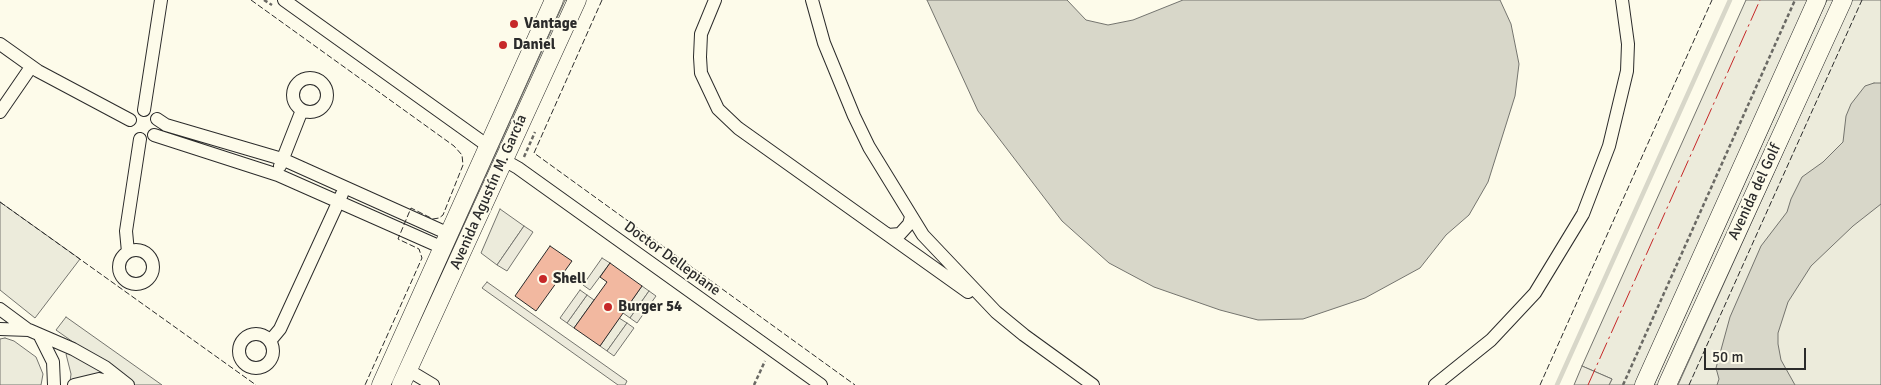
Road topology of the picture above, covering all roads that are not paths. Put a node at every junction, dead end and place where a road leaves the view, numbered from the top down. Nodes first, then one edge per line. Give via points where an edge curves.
1 (161, 0) edge
2 (554, 0) edge
3 (576, 0) edge
4 (715, 0) edge
5 (812, 0) edge
6 (1817, 0) edge
7 (1843, 0) edge
8 (278, 3) edge
9 (1624, 4) edge
10 (0, 44) edge
11 (31, 66) junction
12 (144, 110) junction
13 (302, 110) dead end
14 (0, 112) edge
15 (157, 119) junction
16 (130, 120) junction
17 (154, 135) junction
18 (140, 139) junction
19 (488, 146) junction
20 (282, 160) junction
21 (504, 160) junction
22 (278, 174) junction
23 (345, 187) junction
24 (338, 202) junction
25 (911, 217) junction
26 (888, 235) junction
27 (446, 241) junction
28 (128, 252) dead end
29 (0, 309) edge
30 (996, 312) junction
31 (0, 329) edge
32 (34, 333) junction
33 (270, 341) dead end
34 (404, 378) edge
35 (54, 385) edge
36 (74, 385) edge
37 (123, 385) edge
38 (128, 385) edge
39 (381, 385) edge
40 (433, 385) edge
41 (821, 385) edge
42 (1093, 385) edge
43 (1436, 385) edge
44 (1644, 385) edge
45 (1667, 385) edge

1 - 12 street
2 - 19 street, Avenida Agustín M. García
3 - 21 street, Avenida Agustín M. García
4 - 26 street via 701,34 700,56 702,73 718,109 738,128
5 - 25 street via 824,43 854,116 869,148
6 - 44 street, Avenida del Golf
7 - 45 street, Avenida del Golf
8 - 19 street
9 - 43 street via 1628,53 1623,93 1609,146 1583,214 1535,293 1491,340
10 - 11 street
11 - 14 street
11 - 16 street
12 - 15 street via 152,112
12 - 16 street via 136,112
13 - 20 street
15 - 17 street via 158,128
15 - 20 street via 166,125
16 - 18 street via 132,134
17 - 18 street
17 - 22 street
18 - 28 street via 126,231
19 - 27 street, Avenida Agustín M. García
20 - 22 street
20 - 23 street
21 - 34 street, Avenida Agustín M. García
21 - 41 street, Doctor Dellepiane
22 - 24 street
23 - 24 street
23 - 27 street
24 - 27 street
24 - 33 street via 280,329
25 - 26 street via 900,234
25 - 30 street via 946,261
26 - 30 street
27 - 39 street, Avenida Agustín M. García
29 - 32 street
30 - 42 street
31 - 32 street
32 - 35 street via 53,362
32 - 38 street via 105,367
34 - 40 street
36 - 37 street via 98,379

